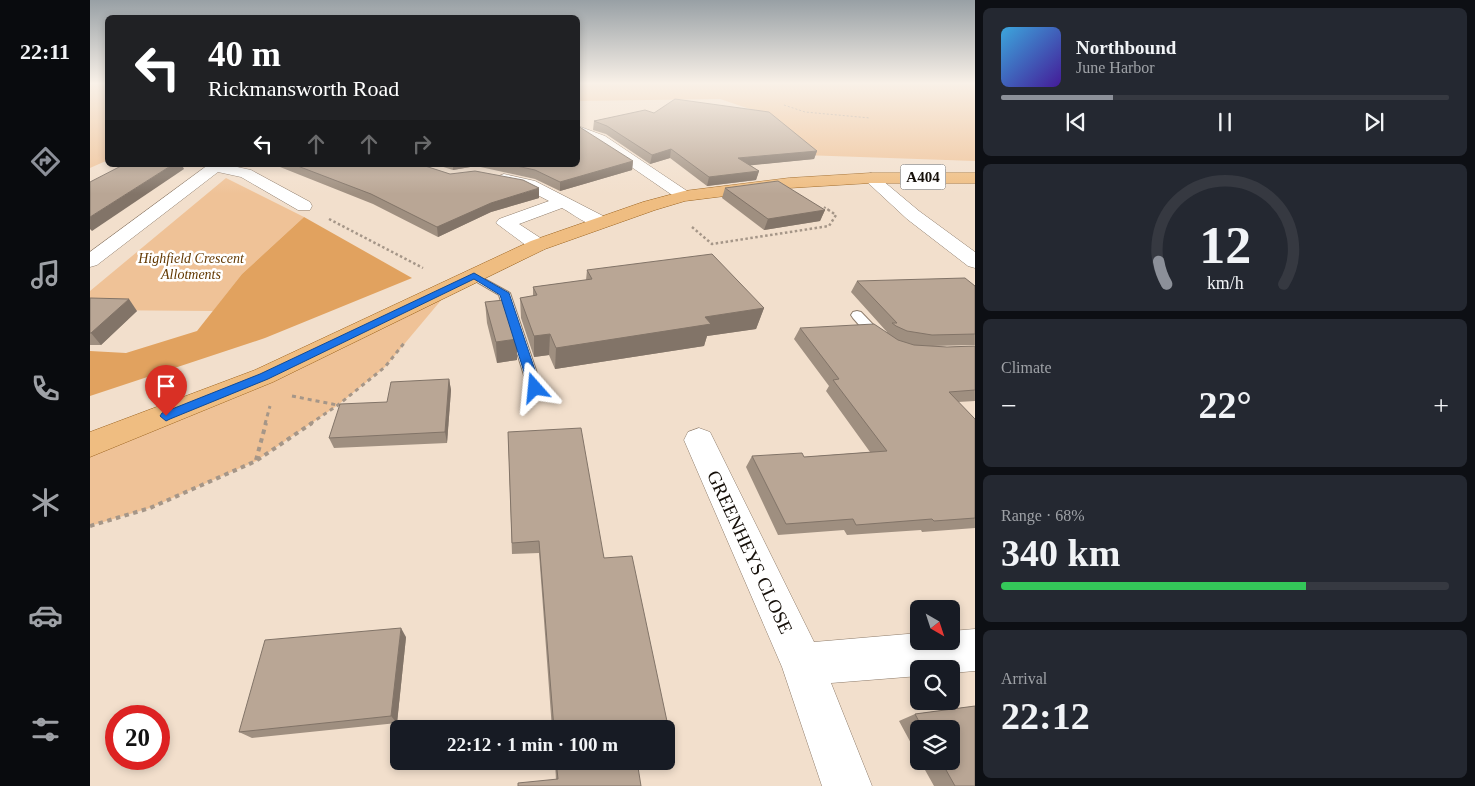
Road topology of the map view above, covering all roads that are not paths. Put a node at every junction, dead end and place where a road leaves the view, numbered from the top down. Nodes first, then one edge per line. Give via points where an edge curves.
1 (580, 131) edge
2 (494, 176) edge
3 (871, 178) junction
4 (975, 178) edge
5 (684, 196) junction
6 (563, 202) junction
7 (304, 206) road end
8 (601, 222) junction
9 (538, 245) junction
10 (90, 261) edge
11 (975, 262) edge
12 (465, 280) junction
13 (857, 315) dead end
14 (888, 344) edge
15 (535, 388) dead end
16 (699, 440) dead end
17 (90, 445) edge
18 (975, 650) edge
19 (802, 664) junction
20 (847, 786) edge

1 - 5 street via 600,139
2 - 6 street via 529,184
3 - 4 main road, A404
3 - 5 main road, A404
3 - 11 street
5 - 8 main road, A404
6 - 8 street
6 - 9 street via 504,223
7 - 10 street via 246,172 215,167
8 - 9 main road, A404
9 - 12 main road, A404
12 - 15 lane via 504,293
12 - 17 main road, A404 via 264,376
13 - 14 lane via 874,336
16 - 19 street, GREENHEYS CLOSE
18 - 19 street
19 - 20 street, GREENHEYS CLOSE

